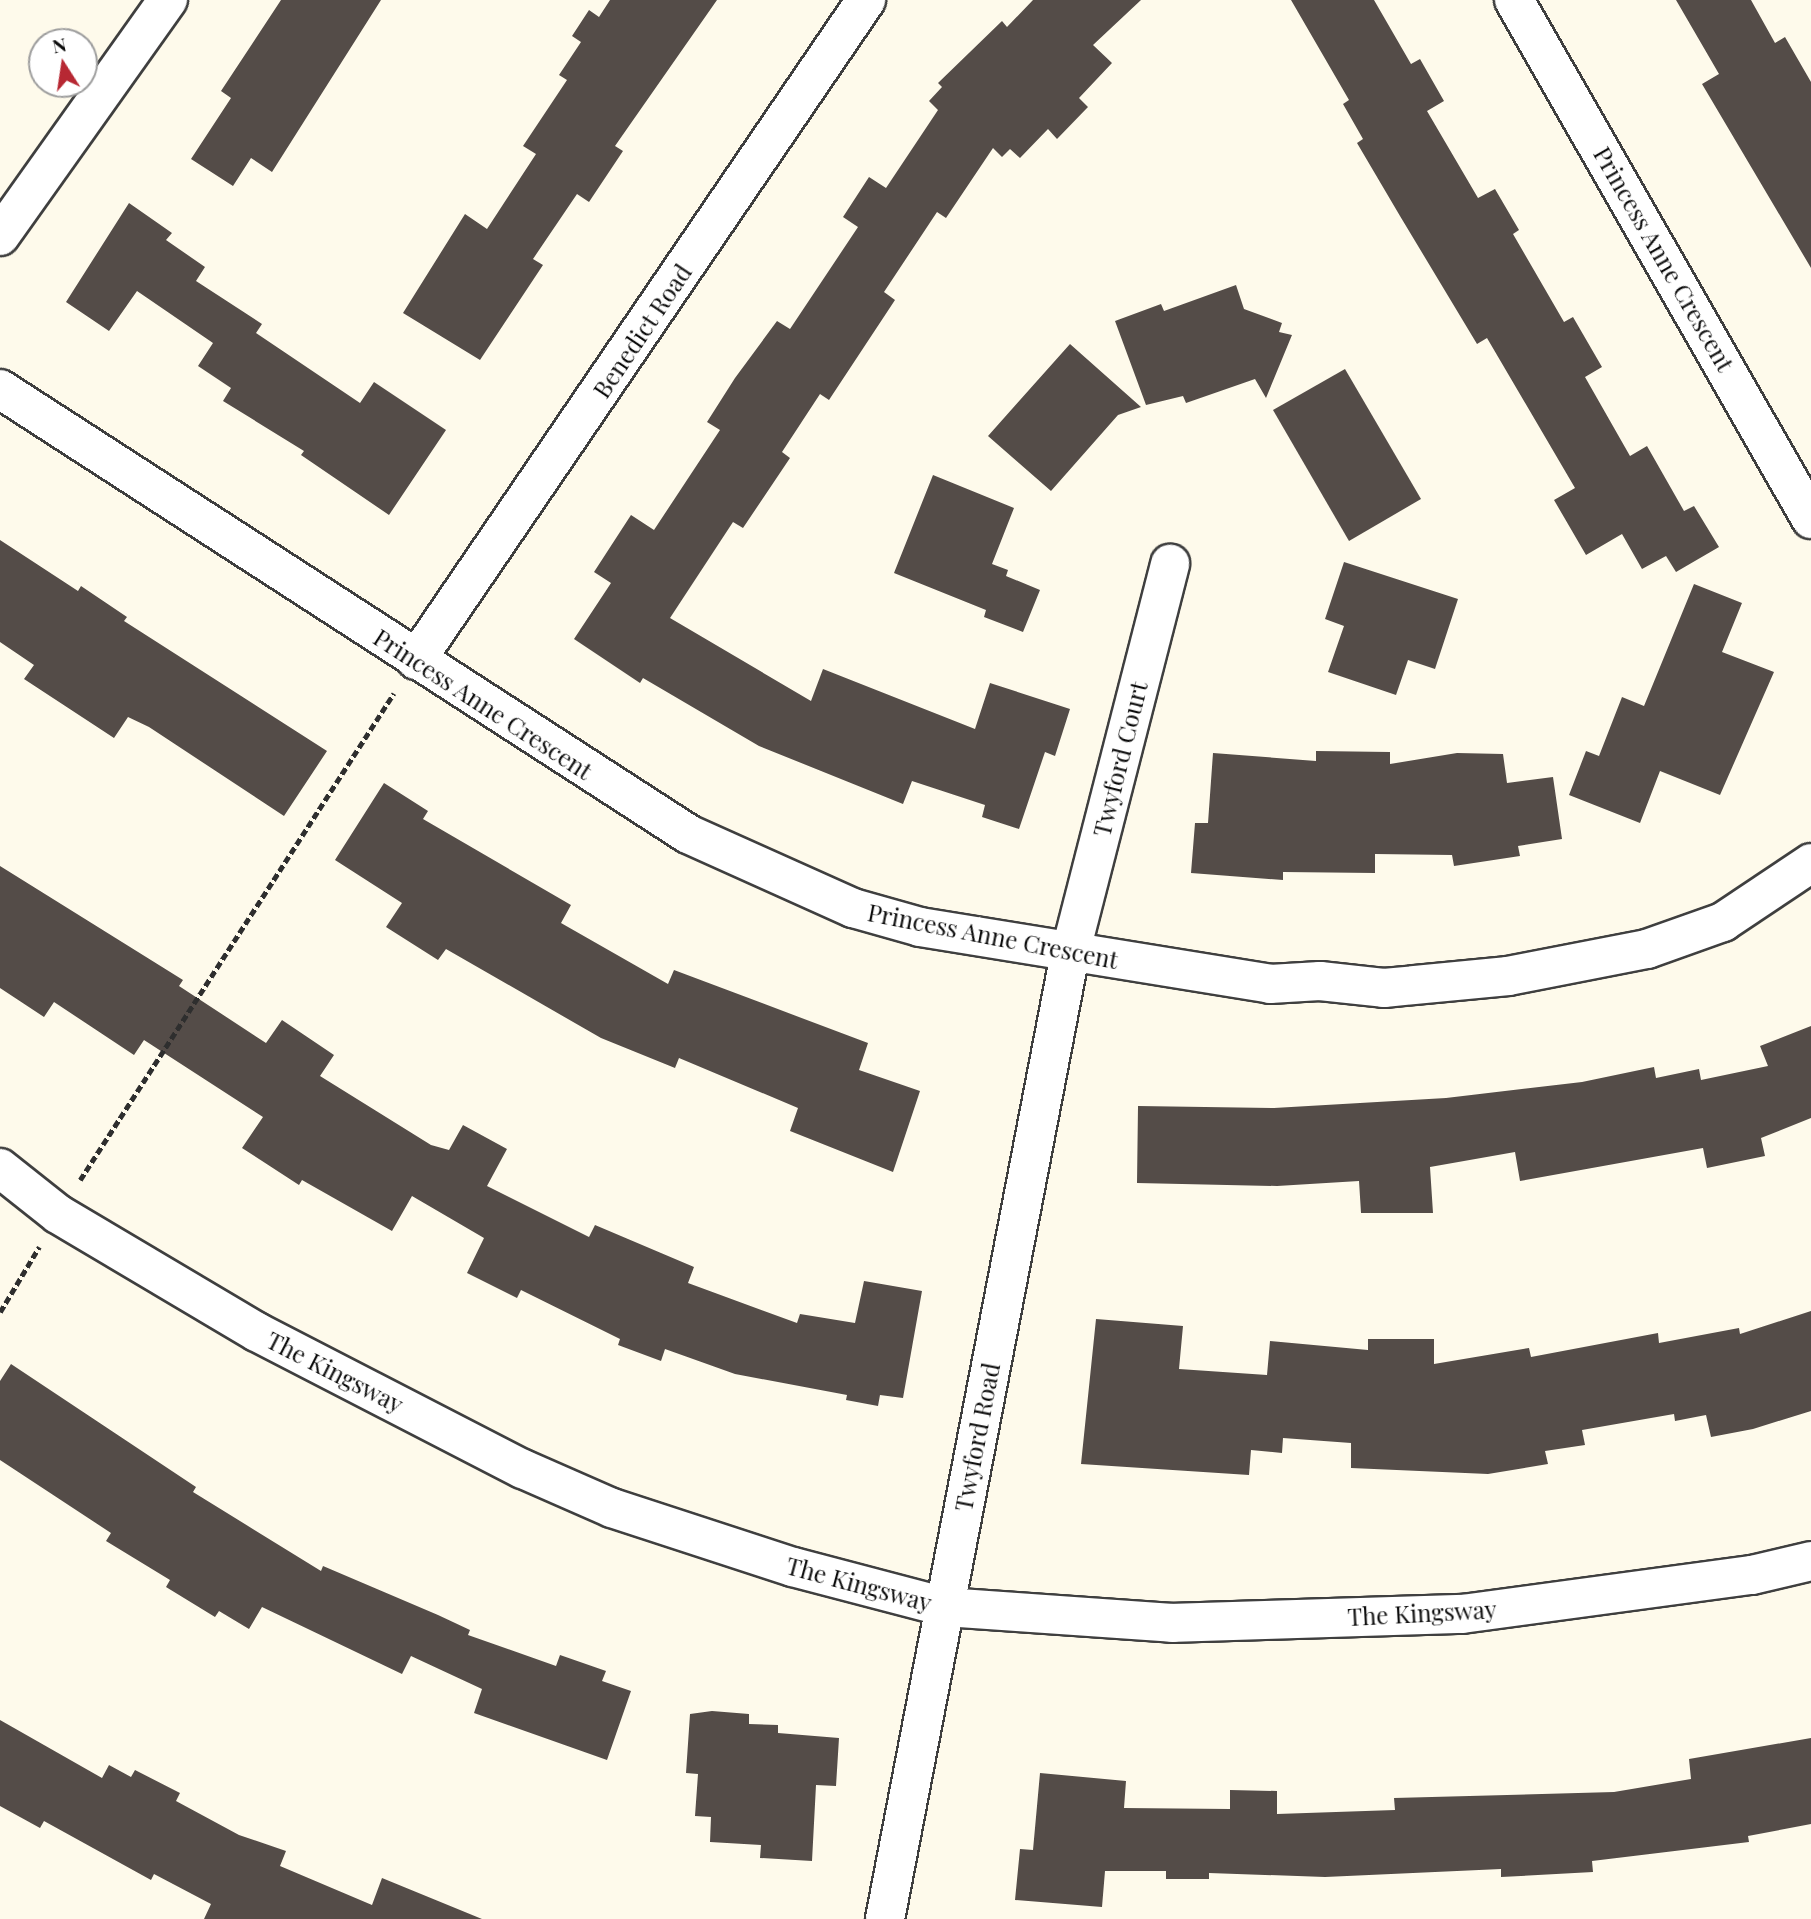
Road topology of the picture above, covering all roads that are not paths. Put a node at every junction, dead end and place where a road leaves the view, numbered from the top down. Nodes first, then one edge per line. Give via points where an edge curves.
1 (168, 0) edge
2 (866, 0) edge
3 (1514, 0) edge
4 (0, 236) edge
5 (0, 389) edge
6 (1811, 519) edge
7 (1170, 564) dead end
8 (416, 660) junction
9 (1811, 863) edge
10 (1070, 954) junction
11 (0, 1168) edge
12 (1811, 1561) edge
13 (945, 1607) junction
14 (885, 1919) edge

1 - 4 street
2 - 8 street, Benedict Road
3 - 6 street, Princess Anne Crescent
5 - 8 street, Princess Anne Crescent
7 - 10 street, Twyford Court
8 - 10 street, Princess Anne Crescent via 688,834 771,874 853,908 920,927
9 - 10 street, Princess Anne Crescent via 1723,922 1647,949 1508,976 1384,988 1320,981 1270,985
10 - 13 street, Twyford Road
11 - 13 street, The Kingsway via 58,1213 257,1332 523,1469 612,1508 793,1567
12 - 13 street, The Kingsway via 1752,1575 1462,1614 1172,1623
13 - 14 street, Twyford Road

